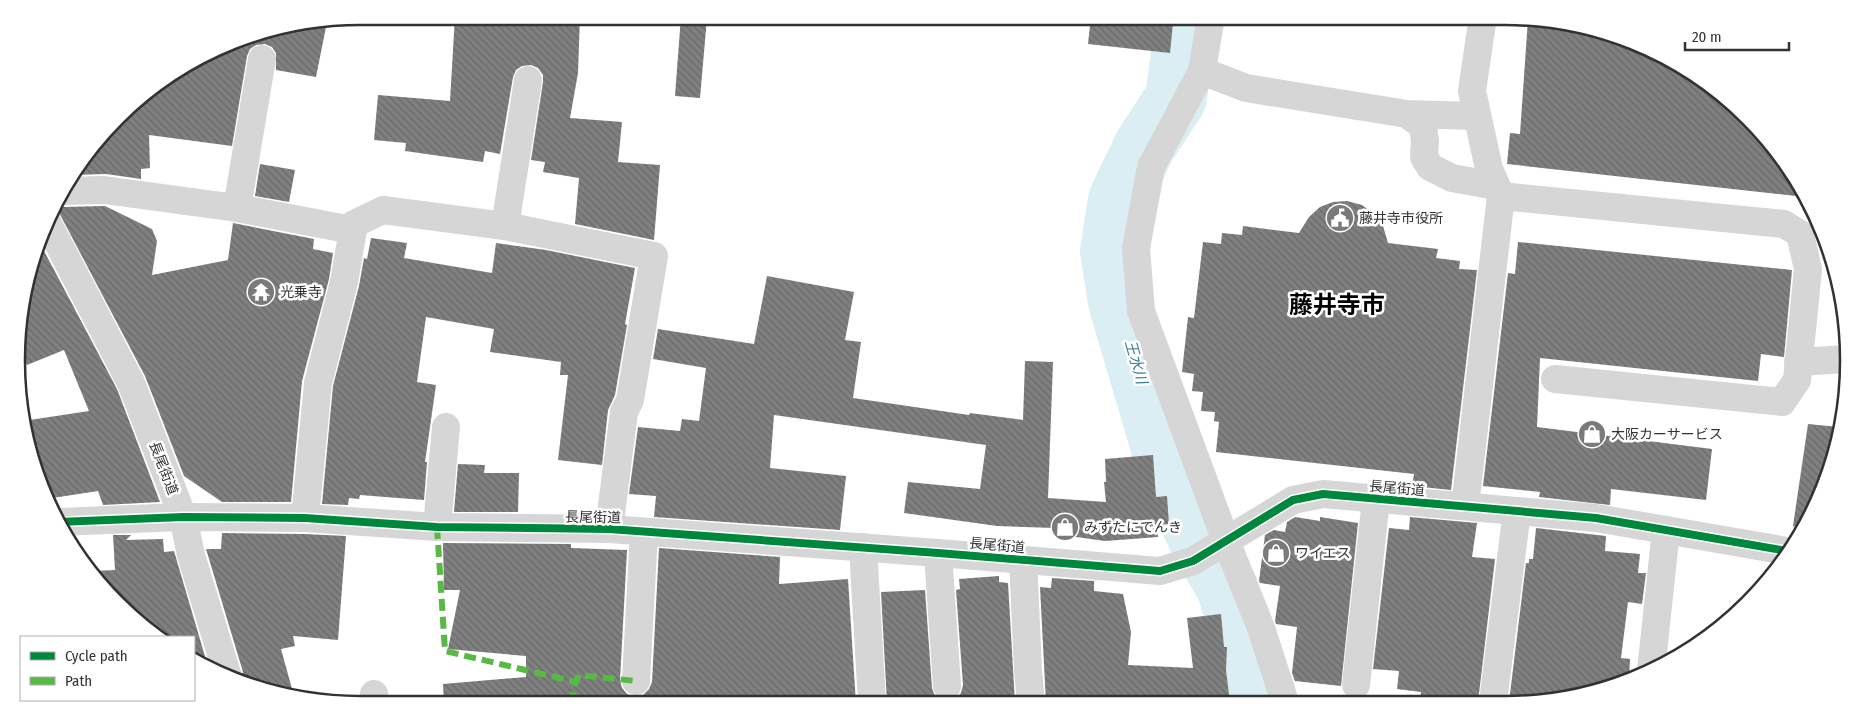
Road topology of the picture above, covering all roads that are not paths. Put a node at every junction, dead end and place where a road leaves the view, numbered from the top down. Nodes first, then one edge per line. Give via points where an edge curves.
1 (1210, 25) edge
2 (1482, 25) edge
3 (262, 59) dead end
4 (1202, 71) junction
5 (528, 80) dead end
6 (1407, 114) junction
7 (1477, 116) junction
8 (71, 191) edge
9 (1498, 191) junction
10 (237, 208) junction
11 (505, 226) junction
12 (352, 230) junction
13 (52, 231) edge
14 (1840, 359) edge
15 (1798, 362) junction
16 (1555, 379) dead end
17 (446, 428) dead end
18 (1376, 499) junction
19 (1465, 506) junction
20 (1517, 511) junction
21 (183, 517) junction
22 (305, 518) junction
23 (67, 522) edge
24 (437, 527) junction
25 (609, 529) junction
26 (1666, 530) junction
27 (644, 532) junction
28 (863, 548) junction
29 (1214, 548) junction
30 (1781, 550) edge
31 (938, 553) junction
32 (1023, 560) junction
33 (1652, 661) edge
34 (225, 667) edge
35 (636, 681) dead end
36 (1356, 685) dead end
37 (947, 686) dead end
38 (872, 696) edge
39 (1030, 696) edge
40 (1283, 696) edge
41 (1493, 696) edge

1 - 4 street
2 - 7 street via 1472,91
3 - 10 street
4 - 6 street via 1246,88
4 - 29 street via 1151,168 1136,248 1141,311
5 - 11 street
6 - 7 street
6 - 9 street via 1423,126 1426,141 1424,157 1430,167 1452,178
7 - 9 street via 1489,169
8 - 10 street via 104,190
9 - 15 street via 1784,224 1800,234 1808,269
9 - 19 street
10 - 12 street
11 - 12 street via 382,210 354,224
11 - 25 street via 654,256 630,400 624,412
12 - 22 street via 344,282 318,383
13 - 21 street, 長尾街道 via 130,383
14 - 15 street
15 - 16 street via 1797,380 1782,402
17 - 24 street
18 - 19 street, 長尾街道
18 - 29 street, 長尾街道 via 1323,494 1293,500
18 - 36 street
19 - 20 street, 長尾街道
20 - 26 street, 長尾街道 via 1596,518
20 - 41 street
21 - 22 street, 長尾街道
21 - 23 street
21 - 34 street via 190,555
22 - 24 street, 長尾街道
24 - 25 street, 長尾街道
25 - 27 street, 長尾街道
26 - 30 street, 長尾街道
26 - 33 street
27 - 28 street, 長尾街道
27 - 35 street
28 - 31 street, 長尾街道
28 - 38 street
29 - 32 street, 長尾街道 via 1160,571
29 - 40 street via 1260,628
31 - 32 street, 長尾街道
31 - 37 street
32 - 39 street

